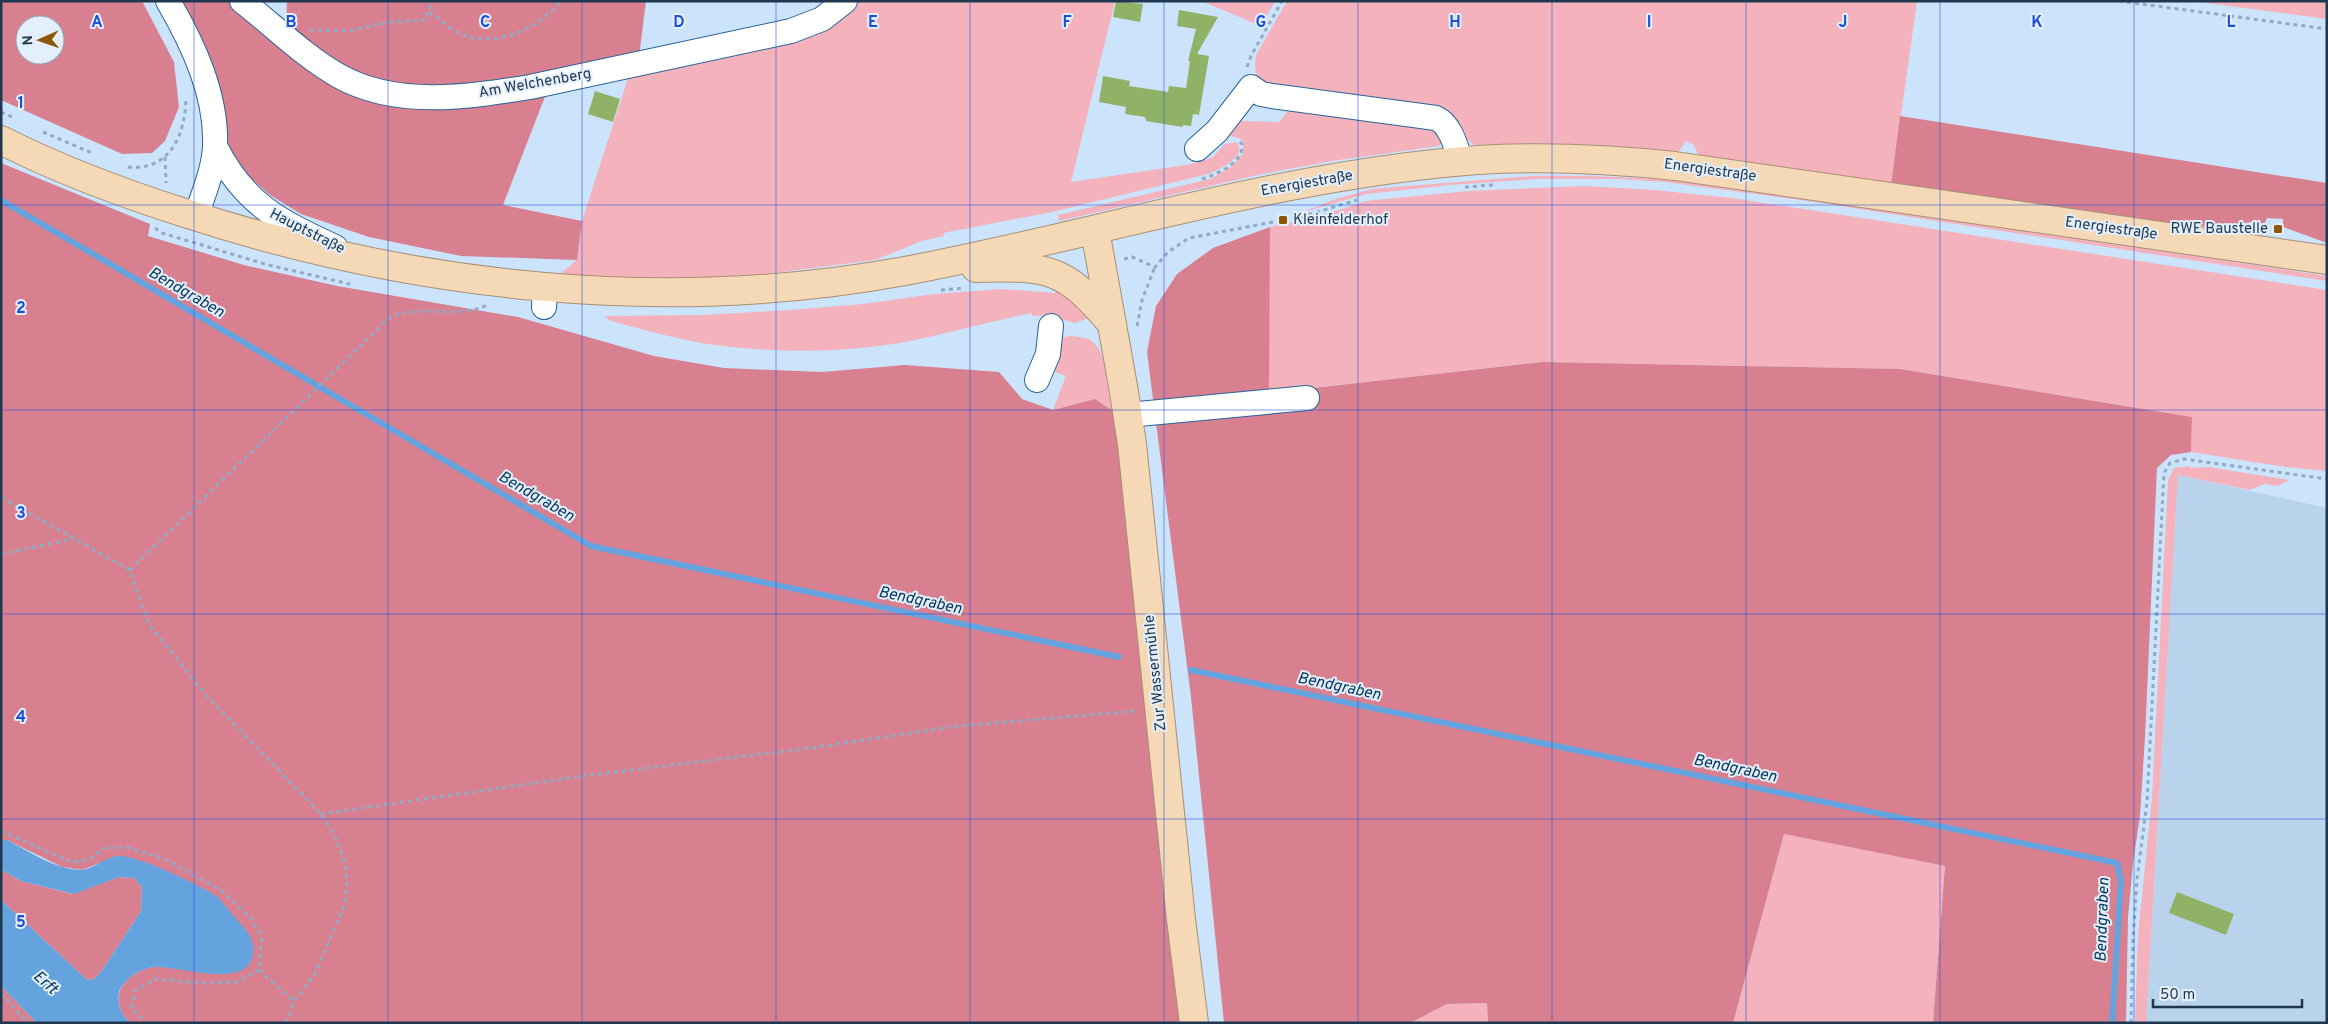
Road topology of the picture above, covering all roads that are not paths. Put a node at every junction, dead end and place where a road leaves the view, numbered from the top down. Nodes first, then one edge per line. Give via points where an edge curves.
1 (168, 1) edge
2 (242, 1) edge
3 (845, 1) edge
4 (10, 131) edge
5 (215, 146) junction
6 (1198, 149) dead end
7 (1462, 174) junction
8 (196, 217) junction
9 (1094, 230) junction
10 (2327, 260) edge
11 (902, 271) junction
12 (363, 274) junction
13 (1112, 324) junction
14 (1051, 326) dead end
15 (1038, 380) dead end
16 (1307, 398) dead end
17 (1128, 415) junction
18 (1194, 1023) edge

1 - 5 street, Hauptstraße via 202,71 212,114
2 - 3 street, Am Welchenberg via 324,66 350,82 387,93 438,97 530,87 791,31 815,23
4 - 8 main road via 76,174
5 - 8 street, Hauptstraße
5 - 12 street, Hauptstraße via 236,181 264,210 311,236
6 - 7 street via 1217,131 1251,87 1260,94 1436,118 1449,131
7 - 9 main road, Energiestraße via 1352,175 1287,186
7 - 10 main road, Energiestraße via 1564,159 1675,166
8 - 12 main road via 289,244
9 - 11 main road, Energiestraße
9 - 13 main road, Zur Wassermühle
11 - 12 main road via 755,288 544,297 460,278
11 - 13 main road via 1009,268 1051,272 1082,290
13 - 17 main road, Zur Wassermühle
14 - 15 street via 1048,354
16 - 17 street
17 - 18 main road, Zur Wassermühle

